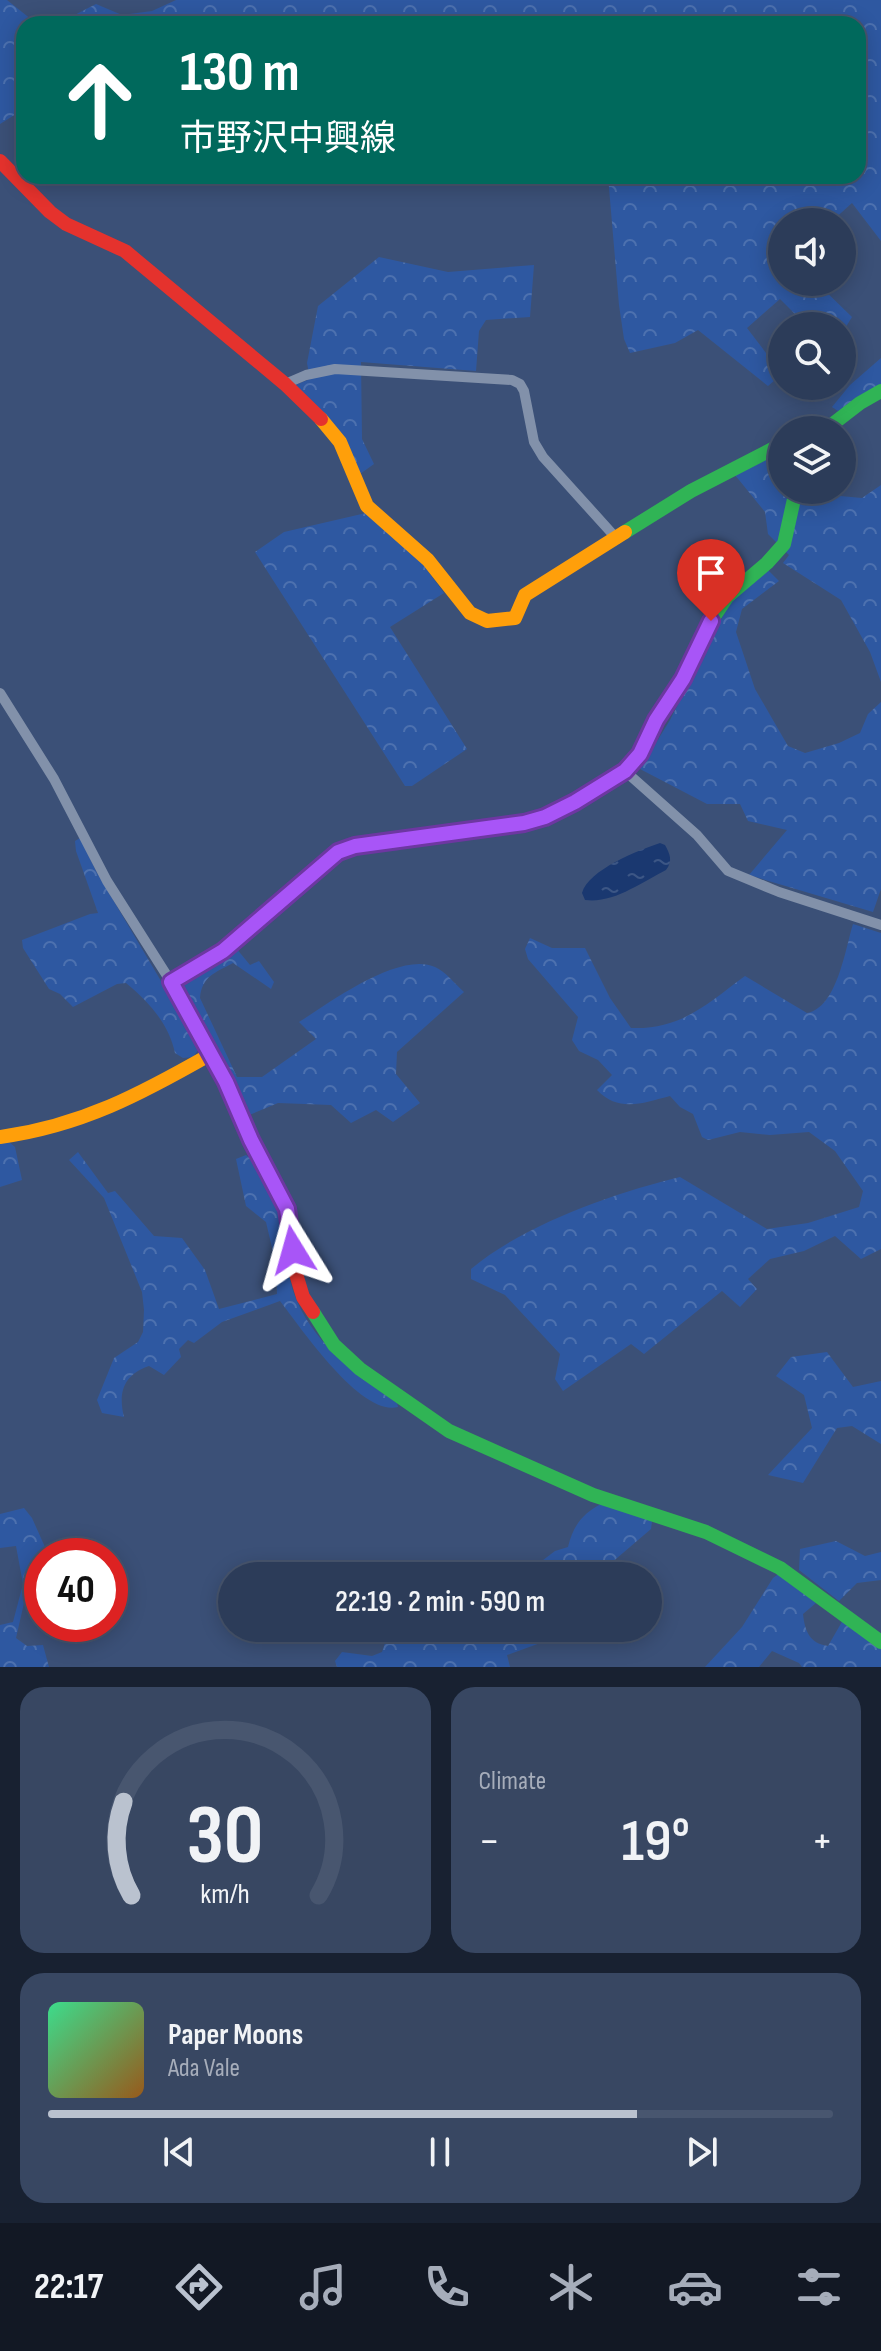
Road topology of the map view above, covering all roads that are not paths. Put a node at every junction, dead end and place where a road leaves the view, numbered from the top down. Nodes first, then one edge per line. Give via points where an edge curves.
1 (0, 161) edge
2 (16, 177) edge
3 (23, 184) edge
4 (285, 384) junction
5 (881, 391) edge
6 (843, 416) edge
7 (768, 451) edge
8 (793, 504) edge
9 (617, 539) junction
10 (0, 693) edge
11 (625, 771) junction
12 (881, 925) edge
13 (171, 982) junction
14 (211, 1054) junction
15 (0, 1137) edge
16 (881, 1642) edge

1 - 2 street
3 - 4 street via 66,224 125,251
4 - 9 street via 335,369 512,380 524,391 534,442 543,457
4 - 9 street via 340,442 367,506 428,560 470,613 487,621 515,618 525,595
5 - 6 street
7 - 9 street via 691,491
8 - 11 street via 784,544 727,597 640,754
10 - 13 street
11 - 12 street via 697,835 728,871
11 - 13 street via 575,802 524,823 338,852 223,951
13 - 14 street
14 - 15 street via 102,1113 56,1128
14 - 16 street via 287,1209 303,1297 334,1345 360,1369 449,1431 593,1495 706,1532 780,1568

